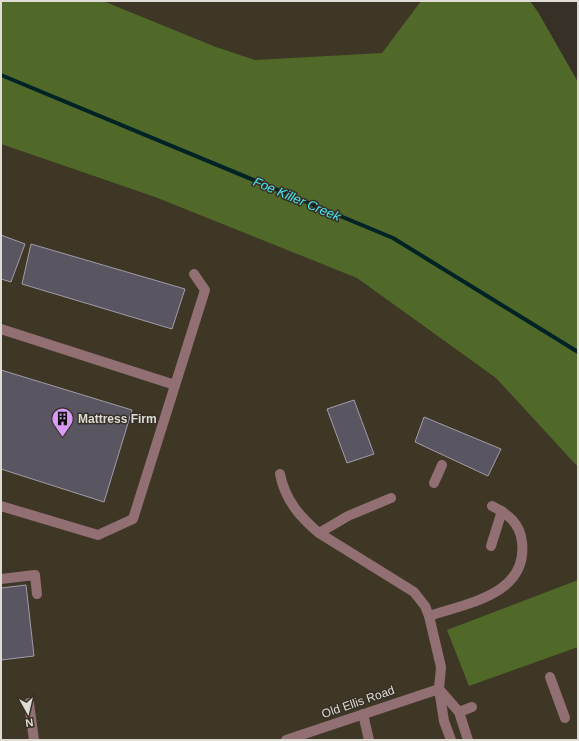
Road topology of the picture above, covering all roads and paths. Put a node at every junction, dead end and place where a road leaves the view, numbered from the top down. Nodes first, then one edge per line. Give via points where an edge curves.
1 (194, 274) dead end
2 (1, 329) edge
3 (175, 385) junction
4 (442, 465) dead end
5 (280, 474) dead end
6 (434, 484) dead end
7 (391, 498) dead end
8 (1, 506) edge
9 (492, 506) dead end
10 (502, 511) junction
11 (319, 533) junction
12 (491, 546) dead end
13 (1, 579) edge
14 (37, 594) dead end
15 (429, 616) junction
16 (550, 677) dead end
17 (439, 689) junction
18 (29, 703) dead end
19 (472, 707) dead end
20 (459, 712) junction
21 (363, 714) junction
22 (565, 718) dead end
23 (34, 740) edge
24 (286, 740) edge
25 (369, 740) edge
26 (451, 740) edge
27 (468, 740) edge

1 - 3 street via 204,290
2 - 3 street
3 - 8 street via 133,519 98,534
4 - 6 street
5 - 11 street via 282,486 293,507
7 - 11 street via 348,516
9 - 10 street
10 - 12 street
10 - 15 street via 514,520 522,537 522,556 511,582 492,595
11 - 15 street via 414,592
13 - 14 street via 35,575
15 - 17 street via 442,667
16 - 22 street
17 - 20 street
17 - 21 street, Old Ellis Road
17 - 26 street via 444,721
18 - 23 street
19 - 20 street
20 - 27 street
21 - 24 street, Old Ellis Road
21 - 25 street

